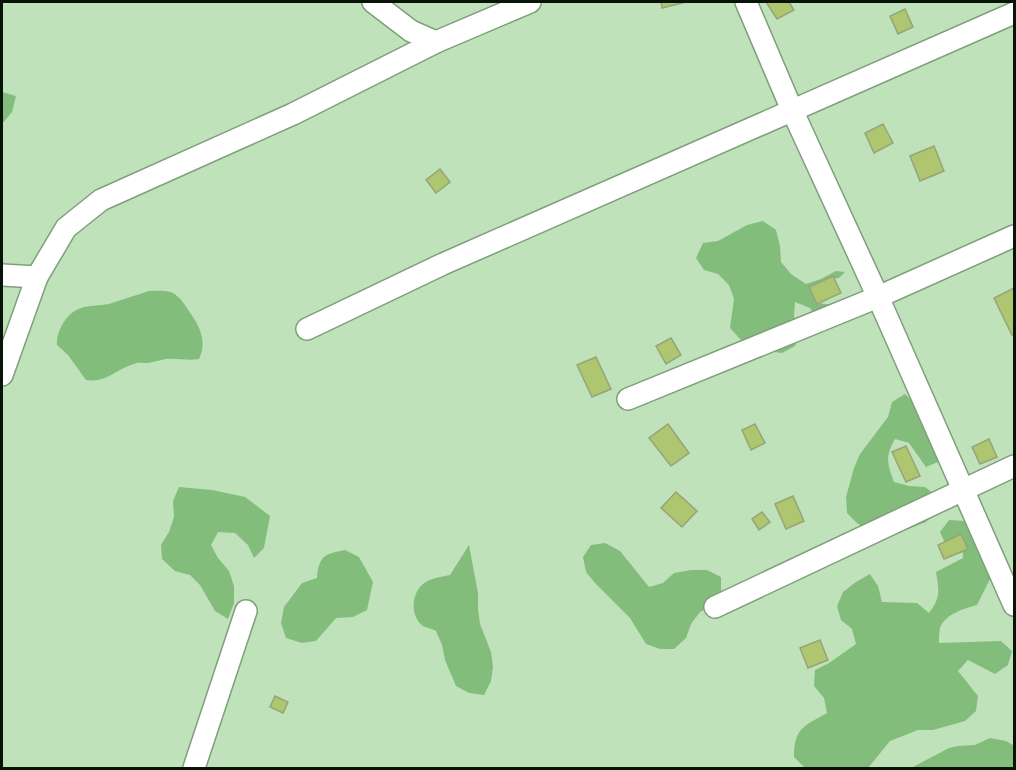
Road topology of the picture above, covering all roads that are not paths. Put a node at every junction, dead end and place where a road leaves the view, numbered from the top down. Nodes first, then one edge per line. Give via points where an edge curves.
1 (373, 2) edge
2 (530, 2) edge
3 (746, 2) edge
4 (1014, 13) edge
5 (436, 42) junction
6 (792, 110) junction
7 (1014, 236) edge
8 (2, 275) edge
9 (37, 277) junction
10 (878, 297) junction
11 (307, 329) dead end
12 (2, 375) edge
13 (628, 399) dead end
14 (1014, 466) edge
15 (963, 490) junction
16 (1014, 605) edge
17 (716, 607) dead end
18 (246, 611) dead end
19 (194, 768) edge

1 - 5 street via 411,30
2 - 5 street
3 - 6 street
4 - 6 street
5 - 9 street via 293,114 101,200 66,228
6 - 10 street
6 - 11 street via 443,264
7 - 10 street
8 - 9 street
9 - 12 street
10 - 13 street
10 - 15 street
14 - 15 street
15 - 16 street
15 - 17 street
18 - 19 street

